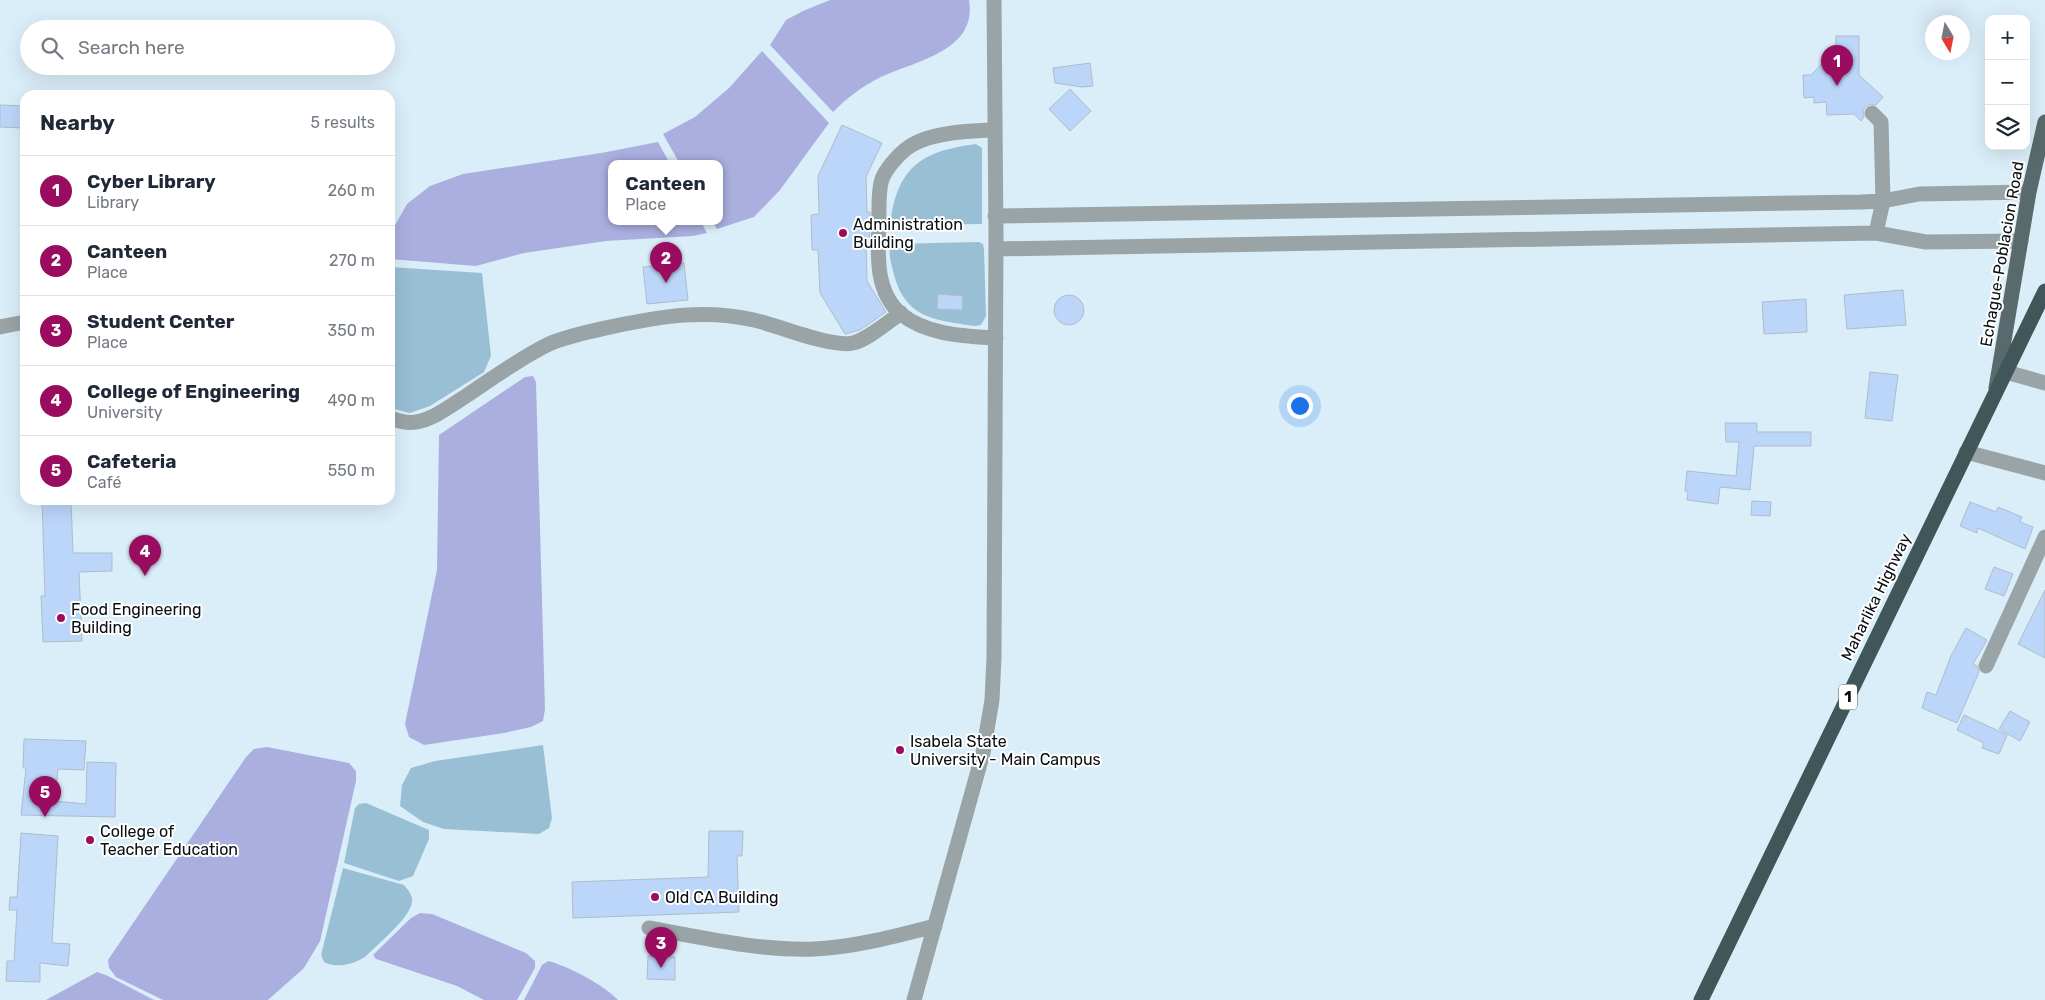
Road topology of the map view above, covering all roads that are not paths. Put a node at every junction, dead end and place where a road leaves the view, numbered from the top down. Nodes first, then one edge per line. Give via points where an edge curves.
1 (994, 0) edge
2 (1872, 113) dead end
3 (994, 130) junction
4 (2044, 132) edge
5 (2029, 192) junction
6 (1883, 201) junction
7 (995, 216) junction
8 (1876, 233) junction
9 (2022, 241) junction
10 (996, 249) junction
11 (2045, 291) edge
12 (901, 313) junction
13 (20, 323) edge
14 (0, 327) edge
15 (996, 338) junction
16 (2006, 372) junction
17 (2045, 383) edge
18 (1995, 394) junction
19 (395, 420) edge
20 (1966, 452) junction
21 (2045, 473) edge
22 (2045, 538) edge
23 (1986, 666) dead end
24 (935, 926) junction
25 (650, 928) dead end
26 (914, 1000) edge
27 (1701, 1000) edge

1 - 3 street
2 - 6 street via 1881,122
3 - 7 street
3 - 12 street via 968,130 922,141 906,148 882,179 877,260 884,287
4 - 5 main road, Echague-Poblacion Road
5 - 6 street via 1919,194
5 - 9 main road, Echague-Poblacion Road
6 - 7 street
6 - 8 street
7 - 10 street
8 - 9 street via 1926,242
8 - 10 street
9 - 18 main road, Echague-Poblacion Road
10 - 15 street
11 - 16 highway, Maharlika Highway / 1
12 - 15 street via 934,330
12 - 19 street via 855,342 844,344 753,320 712,314 665,315 581,333 550,344 425,420 413,423
13 - 14 street
15 - 24 street via 992,700 983,753
16 - 17 street
16 - 18 highway, Maharlika Highway / 1
18 - 20 highway, Maharlika Highway / 1
20 - 21 street
20 - 27 highway, Maharlika Highway / 1
22 - 23 street
24 - 25 street via 879,940 815,949 741,944
24 - 26 street

